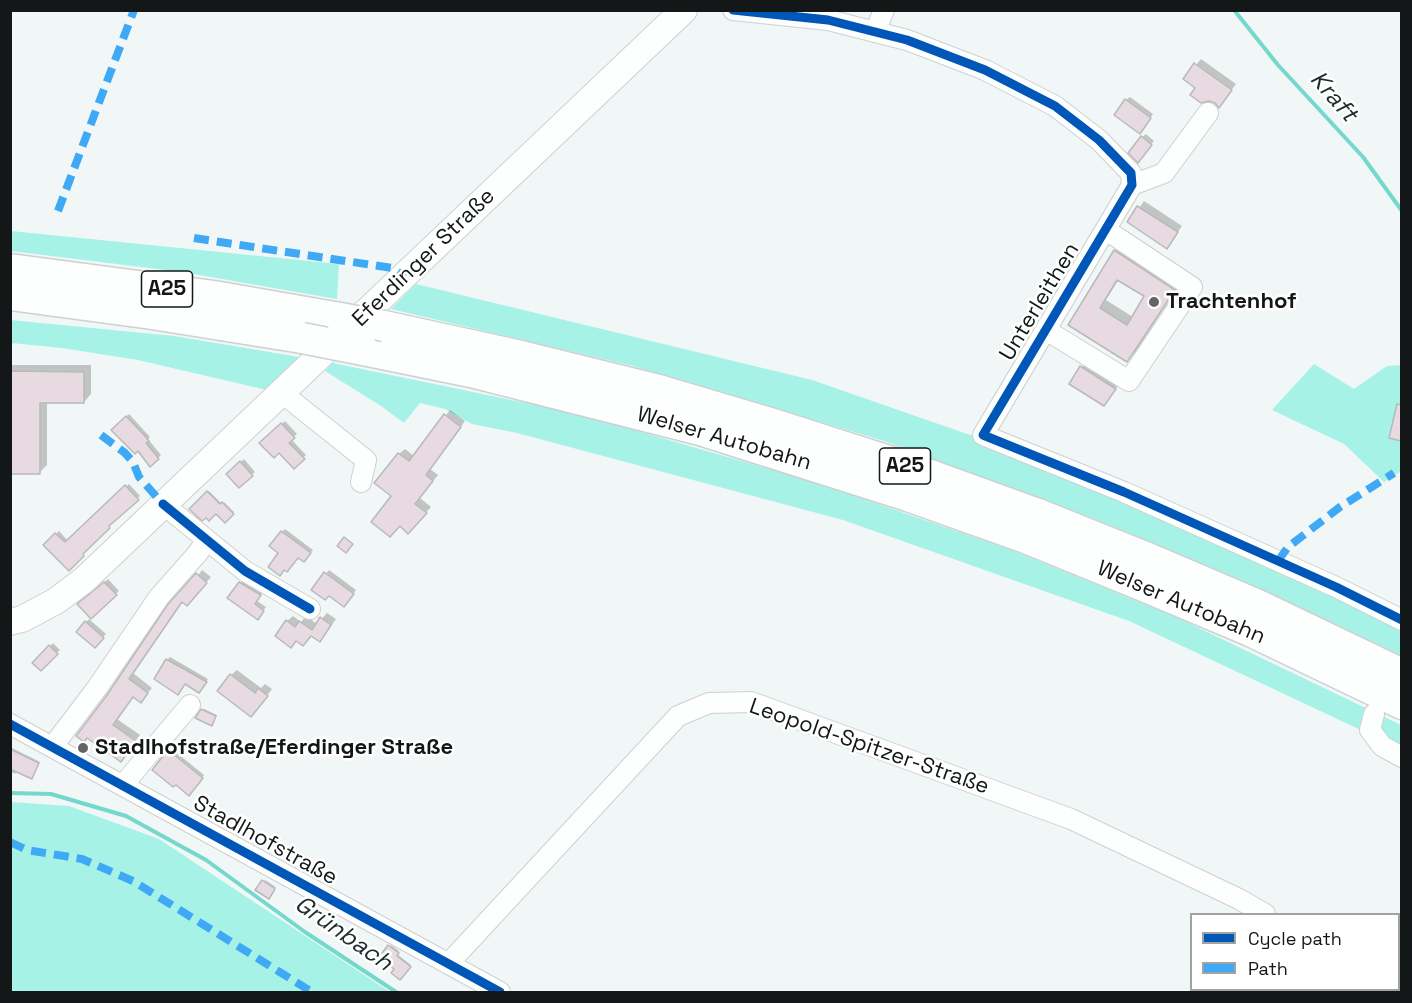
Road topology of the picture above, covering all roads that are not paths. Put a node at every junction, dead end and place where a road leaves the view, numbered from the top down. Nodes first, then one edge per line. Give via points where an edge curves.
1 (684, 10) edge
2 (733, 10) edge
3 (884, 10) edge
4 (875, 32) junction
5 (1208, 113) dead end
6 (1132, 185) junction
7 (1106, 230) junction
8 (13, 289) edge
9 (1046, 330) junction
10 (282, 393) junction
11 (361, 482) dead end
12 (163, 504) junction
13 (207, 540) junction
14 (310, 609) dead end
15 (1401, 620) edge
16 (10, 622) edge
17 (1401, 674) edge
18 (1401, 704) edge
19 (190, 705) dead end
20 (1374, 714) dead end
21 (10, 724) edge
22 (53, 746) junction
23 (1401, 757) edge
24 (123, 785) junction
25 (1262, 913) edge
26 (448, 964) junction
27 (500, 993) edge

1 - 10 main road, Eferdinger Straße
2 - 4 street via 828,20
3 - 4 street
4 - 6 street via 985,70 1055,106 1099,140 1131,173
5 - 6 street via 1164,173
6 - 7 street, Unterleithen
7 - 9 street, Unterleithen
7 - 9 street via 1191,287 1130,381
8 - 17 highway, Welser Autobahn / A25, bridge via 125,283 384,326 655,389 914,469 1038,514 1258,605
8 - 18 highway, Welser Autobahn / A25, bridge via 302,338 471,372 700,430 1026,538 1250,631
9 - 15 street, Unterleithen via 983,435 1124,492
10 - 11 street via 366,460
10 - 12 main road, Eferdinger Straße
12 - 13 street
12 - 16 main road, Eferdinger Straße via 66,594
13 - 14 street via 245,571
13 - 22 street via 159,597
19 - 24 street
20 - 23 street via 1370,730 1382,746
21 - 22 street, Stadlhofstraße
22 - 24 street, Stadlhofstraße
24 - 26 street, Stadlhofstraße
25 - 26 street, Leopold-Spitzer-Straße via 1071,819 751,702 709,703 678,716
26 - 27 street, Stadlhofstraße

